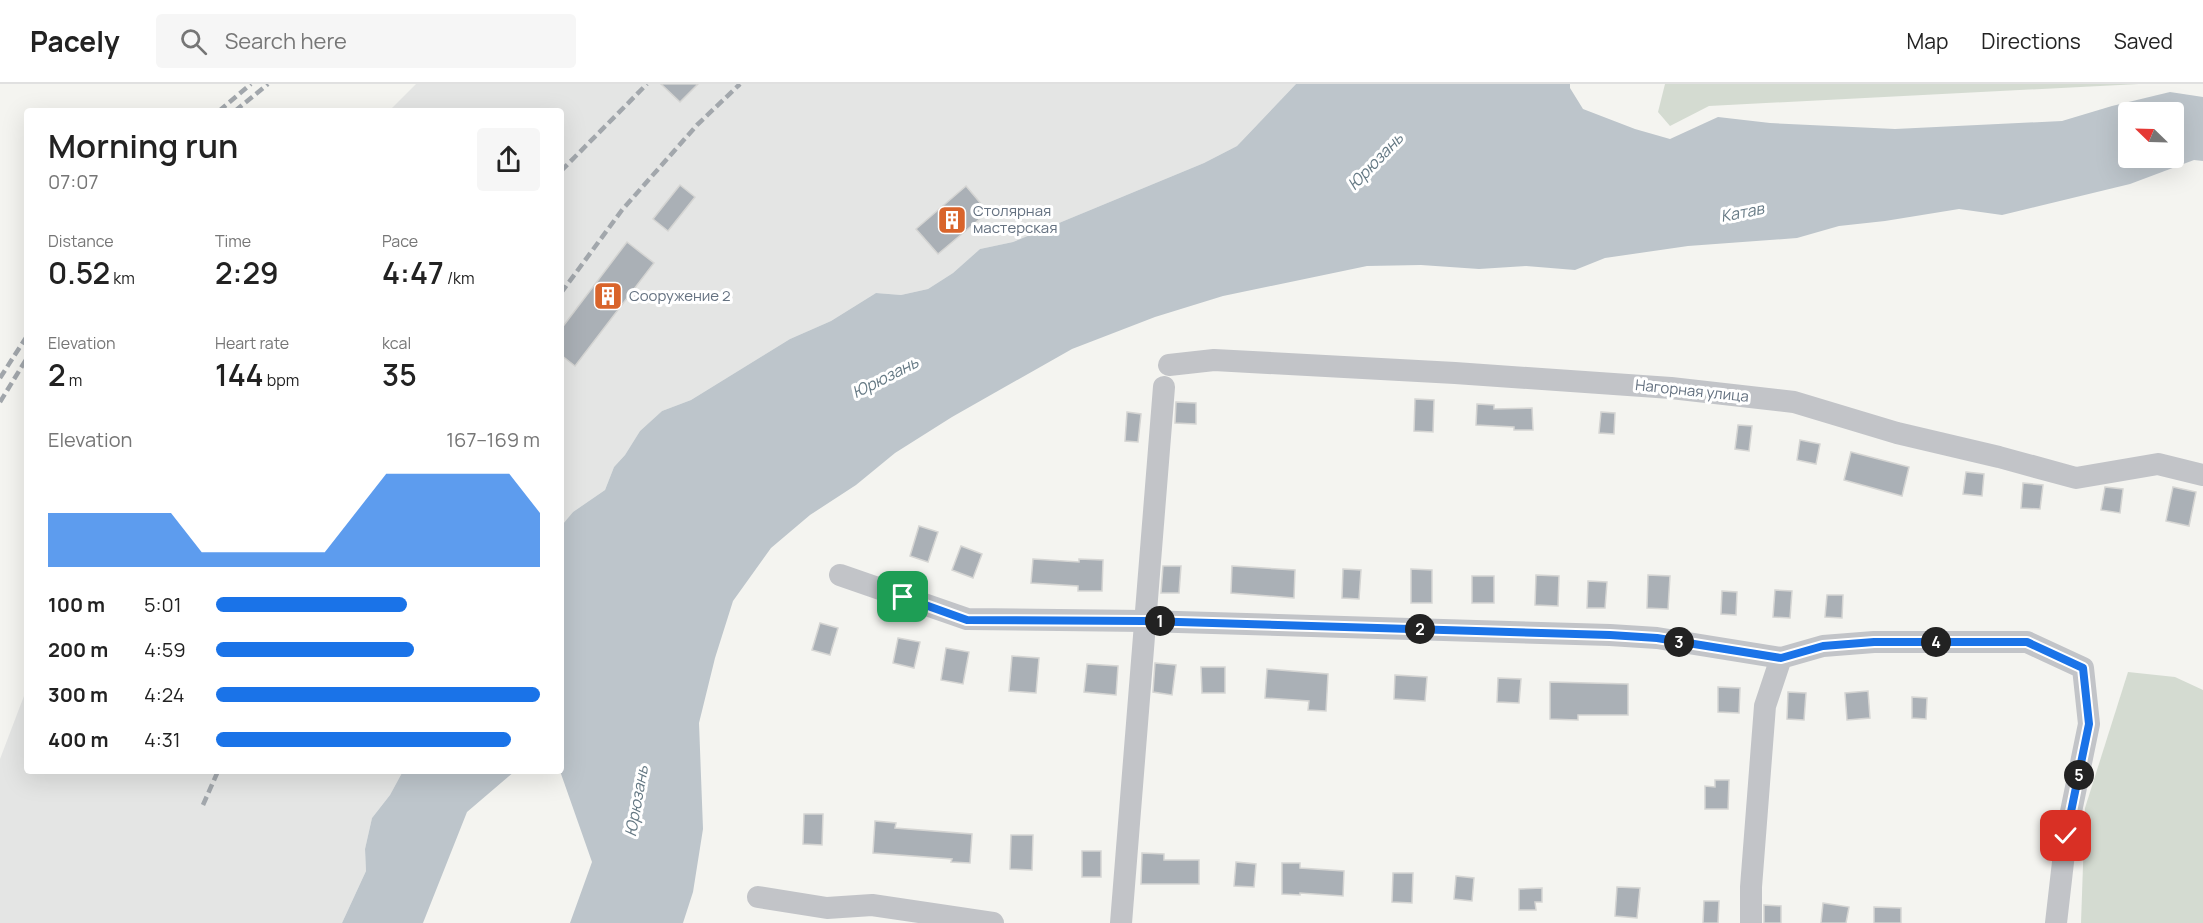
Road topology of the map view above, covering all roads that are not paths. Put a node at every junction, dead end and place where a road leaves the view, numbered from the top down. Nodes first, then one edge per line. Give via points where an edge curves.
1 (1169, 365) dead end
2 (1164, 387) dead end
3 (2203, 475) edge
4 (840, 575) dead end
5 (1144, 621) junction
6 (1781, 658) junction
7 (758, 897) dead end
8 (993, 923) edge
9 (1121, 923) edge
10 (1751, 923) edge
11 (2056, 923) edge

1 - 3 street, Нагорная улица via 1214,360 1671,388 1794,402 1897,433 2076,478 2158,464
2 - 5 street
4 - 5 street via 967,620
5 - 6 street via 1657,638
5 - 9 street
6 - 10 street via 1765,706
6 - 11 street via 1823,646 1874,642 2027,642 2083,668 2089,724 2066,836
7 - 8 street via 827,908 872,905

